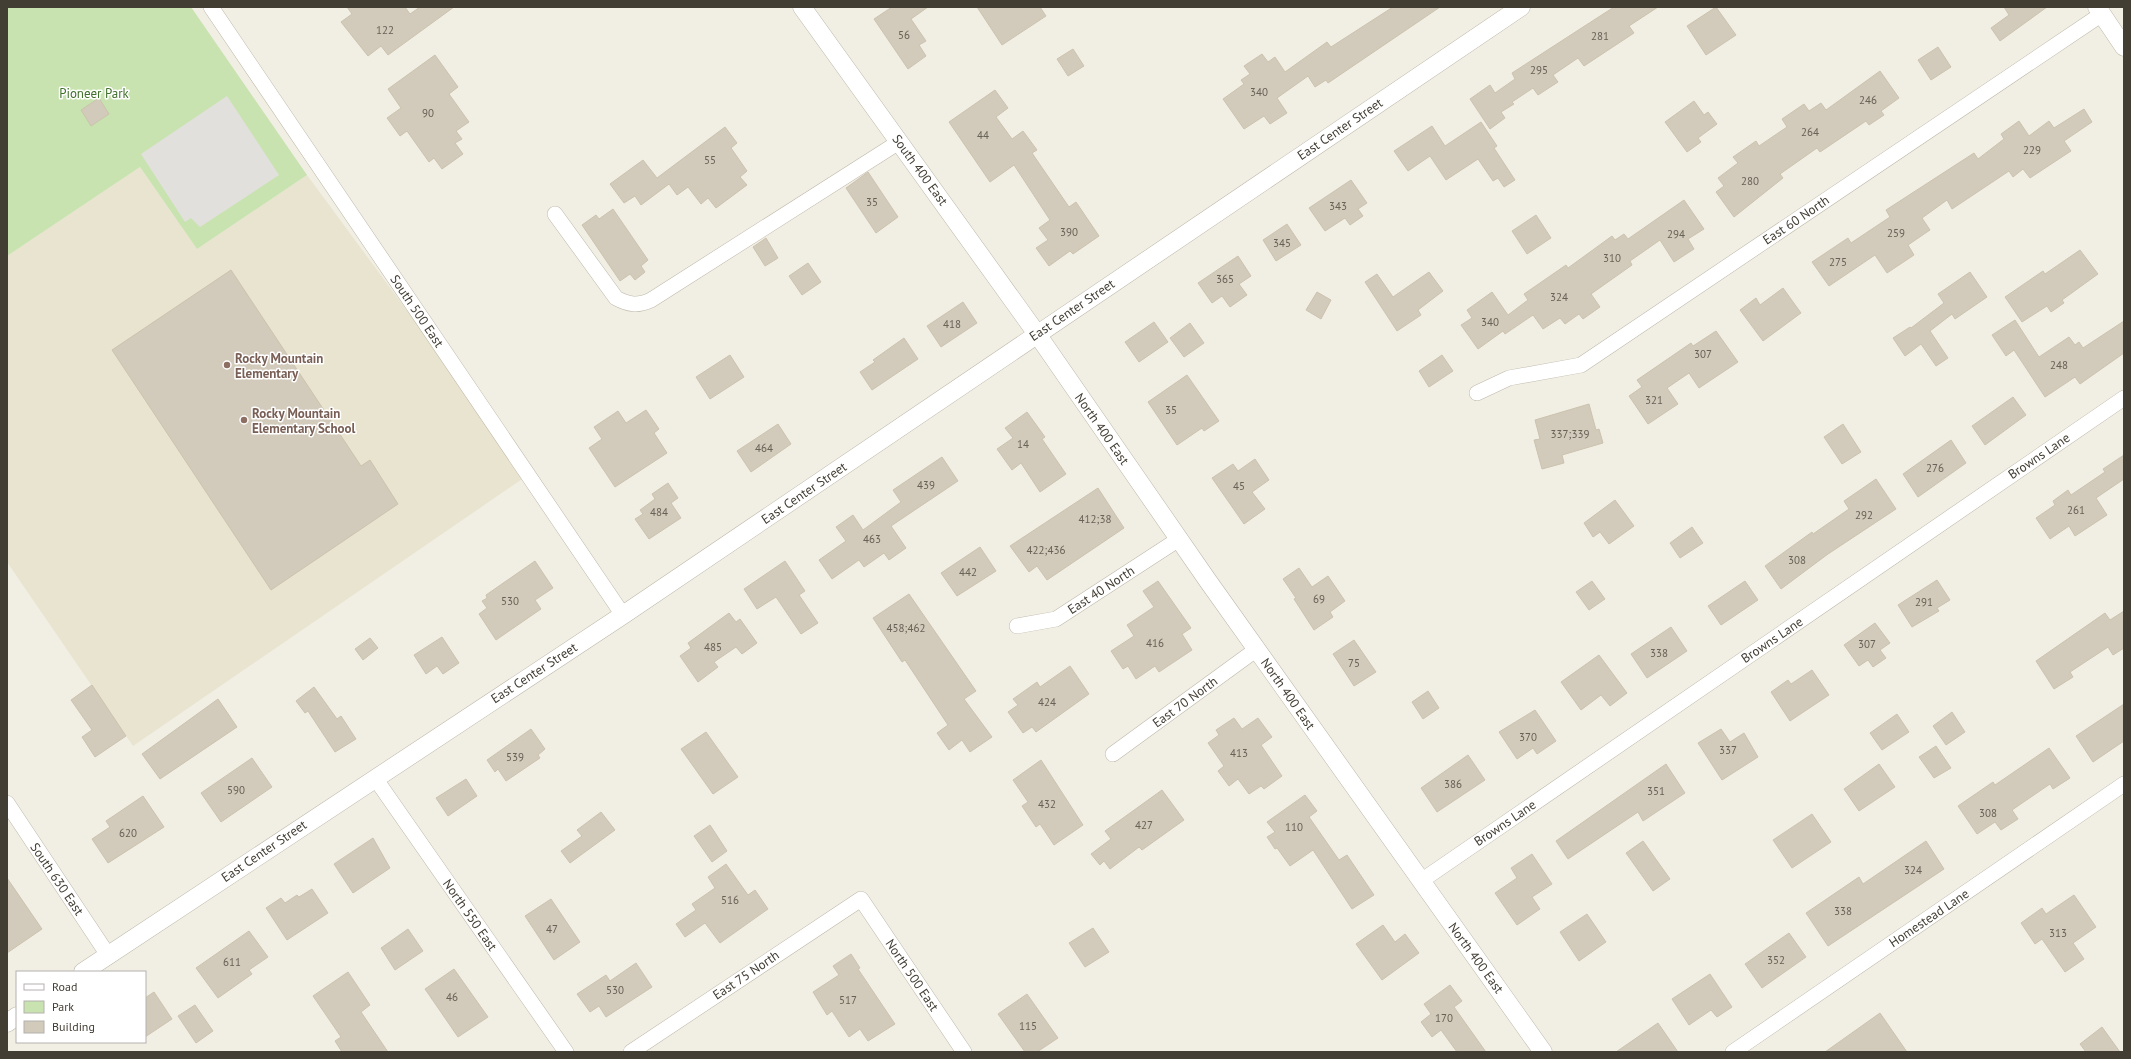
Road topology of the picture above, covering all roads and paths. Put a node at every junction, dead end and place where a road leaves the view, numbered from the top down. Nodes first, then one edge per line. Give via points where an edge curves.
1 (211, 7) edge
2 (802, 7) edge
3 (1520, 7) edge
4 (2099, 11) edge
5 (2124, 47) edge
6 (899, 142) junction
7 (555, 214) dead end
8 (1036, 334) junction
9 (1477, 393) dead end
10 (2124, 398) edge
11 (1179, 539) junction
12 (623, 615) junction
13 (1016, 626) dead end
14 (1257, 649) junction
15 (1113, 754) dead end
16 (375, 778) junction
17 (2124, 784) edge
18 (7, 803) edge
19 (1421, 881) junction
20 (861, 899) joint
21 (108, 955) junction
22 (84, 971) edge
23 (16, 1017) edge
24 (7, 1022) edge
25 (566, 1052) edge
26 (631, 1052) edge
27 (964, 1052) edge
28 (1543, 1052) edge
29 (1733, 1052) edge

1 - 12 street, South 500 East
2 - 6 street, South 400 East
3 - 8 street, East Center Street
4 - 5 street
4 - 9 street, East 60 North via 1581,365 1509,378
6 - 7 street via 641,304 628,304 616,298
6 - 8 street, South 400 East
8 - 11 street, North 400 East
8 - 12 street, East Center Street
10 - 19 street, Browns Lane
11 - 13 street, East 40 North via 1056,620
11 - 14 street, North 400 East
12 - 16 street, East Center Street
14 - 15 street, East 70 North
14 - 19 street, North 400 East
16 - 21 street, East Center Street
16 - 25 street, North 550 East
17 - 29 street, Homestead Lane
18 - 21 street, South 630 East
19 - 28 street, North 400 East
20 - 26 street, East 75 North
20 - 27 street, North 500 East
21 - 22 street, East Center Street
23 - 24 street

